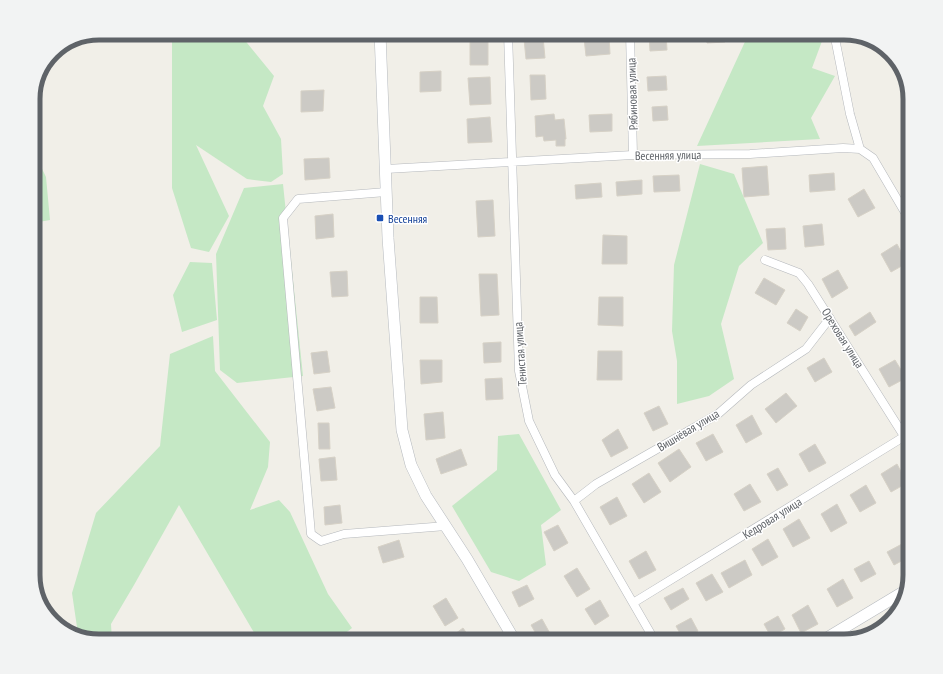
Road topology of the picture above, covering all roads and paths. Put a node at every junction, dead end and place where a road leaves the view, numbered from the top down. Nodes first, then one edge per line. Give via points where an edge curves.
1 (380, 40) edge
2 (508, 40) edge
3 (630, 40) edge
4 (835, 40) edge
5 (860, 149) junction
6 (633, 155) junction
7 (512, 162) junction
8 (386, 169) junction
9 (386, 192) junction
10 (903, 209) edge
11 (765, 260) dead end
12 (830, 318) junction
13 (903, 429) edge
14 (903, 437) edge
15 (574, 501) junction
16 (446, 526) junction
17 (900, 593) edge
18 (634, 604) junction
19 (511, 634) edge
20 (651, 634) edge
21 (833, 634) edge

1 - 8 street
2 - 7 street, Тенистая улица
3 - 6 street, Рябиновая улица
4 - 5 street via 850,114
5 - 6 street, Весенняя улица via 750,154
5 - 10 street via 873,158
6 - 7 street, Весенняя улица
7 - 8 street, Весенняя улица
7 - 15 street, Тенистая улица via 519,370 529,421 555,475
8 - 9 street
9 - 16 street via 402,430 411,465 426,496
9 - 16 street via 298,199 283,218 311,534 321,541 344,534
11 - 12 street, Ореховая улица via 798,273
12 - 13 street, Ореховая улица
12 - 15 street, Вишнёвая улица via 806,349 751,385 718,414 596,484
14 - 18 street, Кедровая улица
15 - 18 street, Тенистая улица
16 - 19 street
17 - 21 street
18 - 20 street, Тенистая улица

